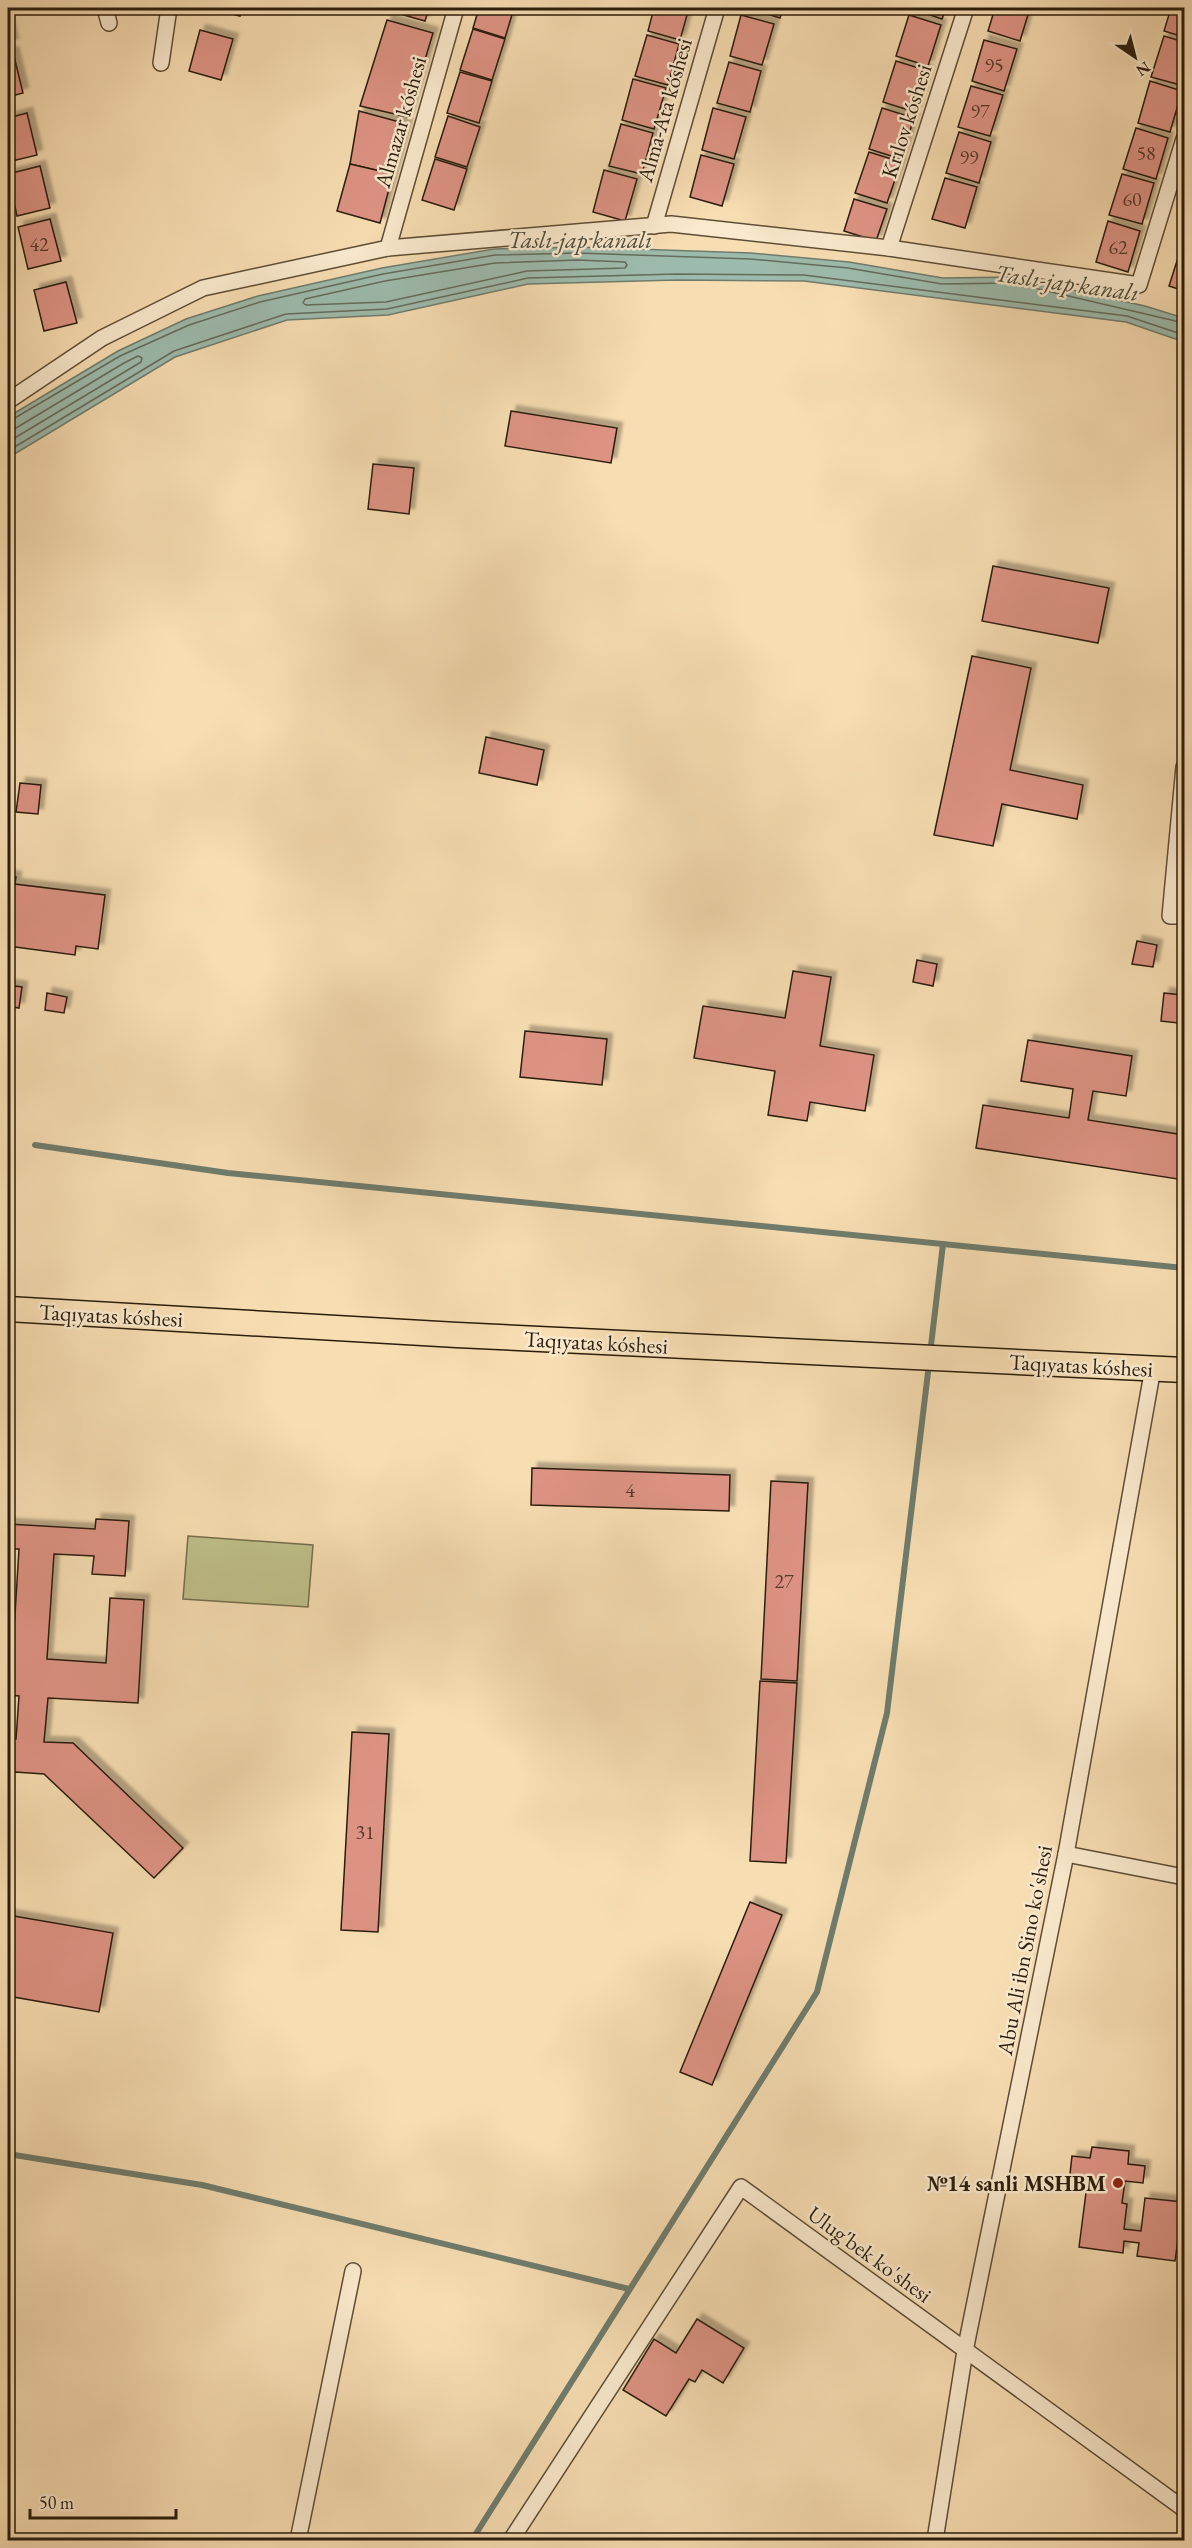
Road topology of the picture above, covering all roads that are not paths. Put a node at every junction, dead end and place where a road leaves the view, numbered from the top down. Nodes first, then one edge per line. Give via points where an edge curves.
1 (169, 8) edge
2 (456, 8) edge
3 (717, 8) edge
4 (966, 8) edge
5 (161, 63) dead end
6 (1185, 140) edge
7 (654, 226) junction
8 (388, 248) junction
9 (889, 248) junction
10 (8, 401) edge
11 (1185, 767) edge
12 (1177, 916) edge
13 (8, 1309) edge
14 (1153, 1368) junction
15 (1185, 1370) edge
16 (1066, 1854) junction
17 (1185, 1877) edge
18 (353, 2271) dead end
19 (965, 2351) junction
20 (1185, 2509) edge
21 (298, 2541) edge
22 (511, 2541) edge
23 (935, 2541) edge

1 - 5 street
2 - 8 street, Almazar kóshesi
3 - 7 street, Alma-Ata kóshesi
4 - 9 street, Krılov kóshesi
6 - 9 street via 1139,285
7 - 8 street
7 - 9 street via 671,224
8 - 10 street via 203,288 102,338
11 - 12 street
13 - 14 main road, Taqıyatas kóshesi
14 - 15 main road, Taqıyatas kóshesi
14 - 16 street, Abu Ali ibn Sino ko'shesi
16 - 17 street
16 - 19 street, Abu Ali ibn Sino ko'shesi
18 - 21 street
19 - 20 street, Ulug'bek ko'shesi
19 - 22 street, Ulug'bek ko'shesi via 741,2187
19 - 23 street, Abu Ali ibn Sino ko'shesi

